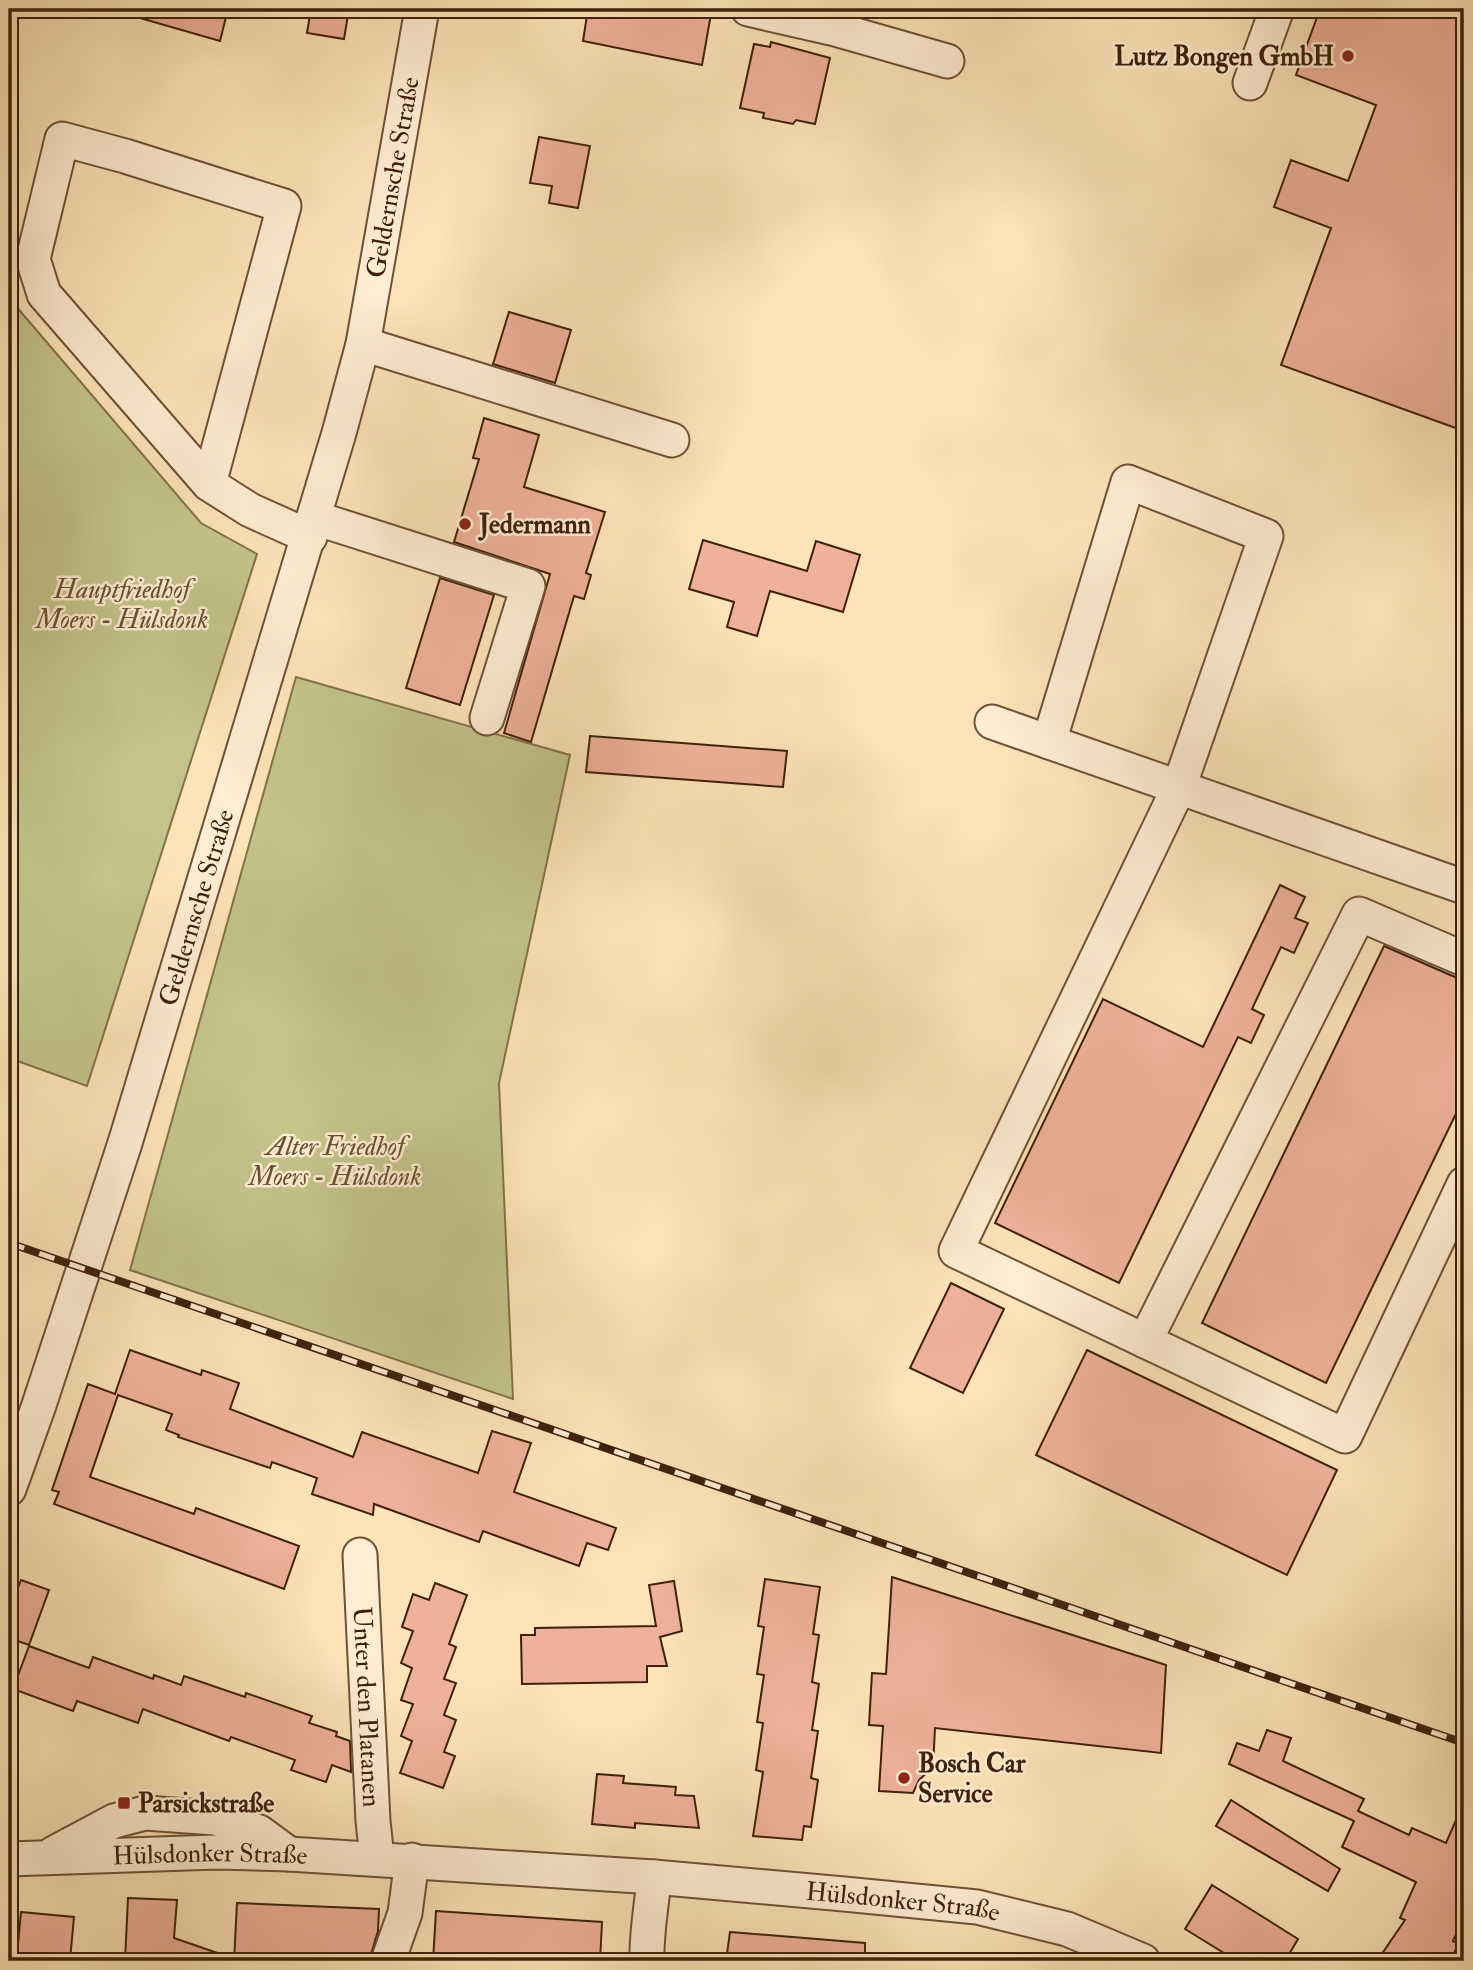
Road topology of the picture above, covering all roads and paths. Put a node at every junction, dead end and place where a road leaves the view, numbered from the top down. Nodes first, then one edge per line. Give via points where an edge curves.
1 (422, 9) edge
2 (748, 9) edge
3 (1277, 9) edge
4 (947, 61) dead end
5 (1250, 83) dead end
6 (363, 344) junction
7 (672, 440) dead end
8 (209, 484) junction
9 (312, 527) junction
10 (487, 718) dead end
11 (992, 722) dead end
12 (1049, 742) junction
13 (1179, 787) junction
14 (1464, 887) edge
15 (1464, 959) edge
16 (1464, 1184) edge
17 (1145, 1340) junction
18 (11, 1477) edge
19 (360, 1555) dead end
20 (9, 1842) edge
21 (49, 1856) junction
22 (377, 1858) junction
23 (9, 1859) edge
24 (412, 1860) junction
25 (654, 1877) junction
26 (388, 1961) edge
27 (647, 1961) edge
28 (1143, 1961) edge

1 - 6 street, Geldernsche Straße
2 - 4 street
3 - 5 street
6 - 7 street
6 - 9 street, Geldernsche Straße
8 - 8 street via 284,206 62,139 33,259 44,294
8 - 9 street via 250,510
9 - 10 street via 528,586
9 - 18 street, Geldernsche Straße via 125,1143
11 - 12 street
12 - 13 street
12 - 13 street via 1128,482 1266,536
13 - 14 street
13 - 17 street via 956,1251
15 - 17 street via 1359,914
16 - 17 street via 1345,1436
19 - 22 street, Unter den Platanen
20 - 21 street
21 - 22 street, Hülsdonker Straße via 217,1852
21 - 23 street, Hülsdonker Straße
22 - 24 street, Hülsdonker Straße
24 - 25 street, Hülsdonker Straße
24 - 26 street via 405,1913
25 - 27 street
25 - 28 street, Hülsdonker Straße via 977,1907 1067,1929

